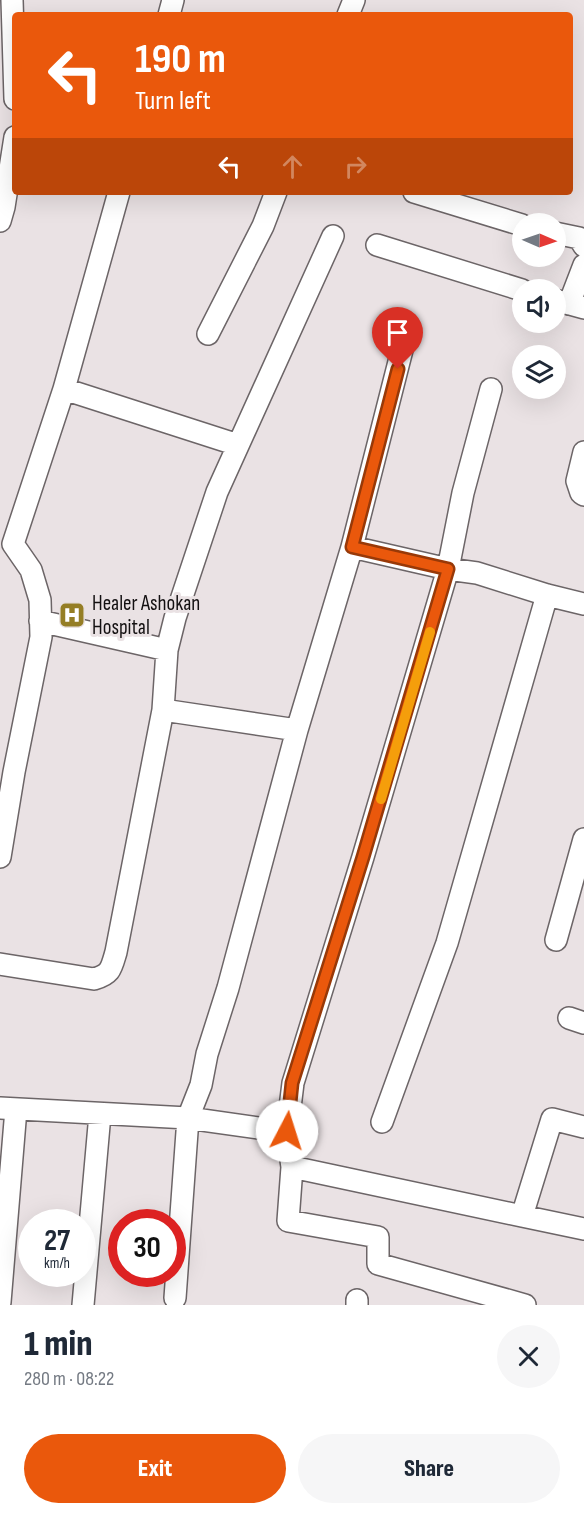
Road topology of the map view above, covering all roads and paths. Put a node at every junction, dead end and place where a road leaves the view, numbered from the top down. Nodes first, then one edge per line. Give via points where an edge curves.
1 (12, 156) edge
2 (118, 195) edge
3 (275, 195) edge
4 (424, 195) edge
5 (0, 221) edge
6 (512, 222) edge
7 (566, 235) edge
8 (333, 236) dead end
9 (376, 245) dead end
10 (584, 246) edge
11 (584, 265) edge
12 (512, 287) edge
13 (573, 305) edge
14 (208, 334) dead end
15 (404, 346) dead end
16 (64, 388) junction
17 (491, 389) dead end
18 (238, 446) junction
19 (584, 452) edge
20 (584, 495) edge
21 (6, 545) edge
22 (352, 547) junction
23 (448, 569) junction
24 (547, 595) junction
25 (584, 604) edge
26 (40, 621) junction
27 (167, 650) junction
28 (163, 710) junction
29 (297, 730) junction
30 (7, 771) edge
31 (584, 839) edge
32 (0, 857) edge
33 (556, 940) dead end
34 (0, 964) edge
35 (8, 1109) edge
36 (100, 1114) junction
37 (188, 1118) junction
38 (382, 1122) dead end
39 (584, 1127) edge
40 (287, 1131) junction
41 (292, 1167) junction
42 (522, 1216) junction
43 (584, 1229) edge
44 (175, 1298) dead end
45 (476, 1298) edge
46 (0, 1302) edge
47 (83, 1305) edge
48 (525, 1305) edge

1 - 5 street
2 - 16 street
3 - 14 street
4 - 6 street
7 - 10 street via 579,238
8 - 18 street
9 - 12 street
11 - 13 street
15 - 22 street
16 - 18 street
16 - 21 street
17 - 23 street
18 - 27 street via 217,492
19 - 20 street via 577,481
21 - 26 street via 31,570 40,600
22 - 23 street
22 - 29 street
23 - 24 street
23 - 40 street via 291,1089
24 - 25 street
24 - 38 street via 447,943
26 - 27 street
26 - 30 street via 41,637
27 - 28 street
28 - 29 street
28 - 34 street via 116,952 106,975 94,979
29 - 37 street via 201,1085
30 - 32 street
31 - 33 street
35 - 36 street
35 - 46 street
36 - 37 street
36 - 47 street
37 - 40 street
37 - 44 street
39 - 42 street via 552,1119
40 - 41 street
41 - 42 street
41 - 45 street via 288,1221 378,1237 378,1264
42 - 43 street
45 - 48 street

